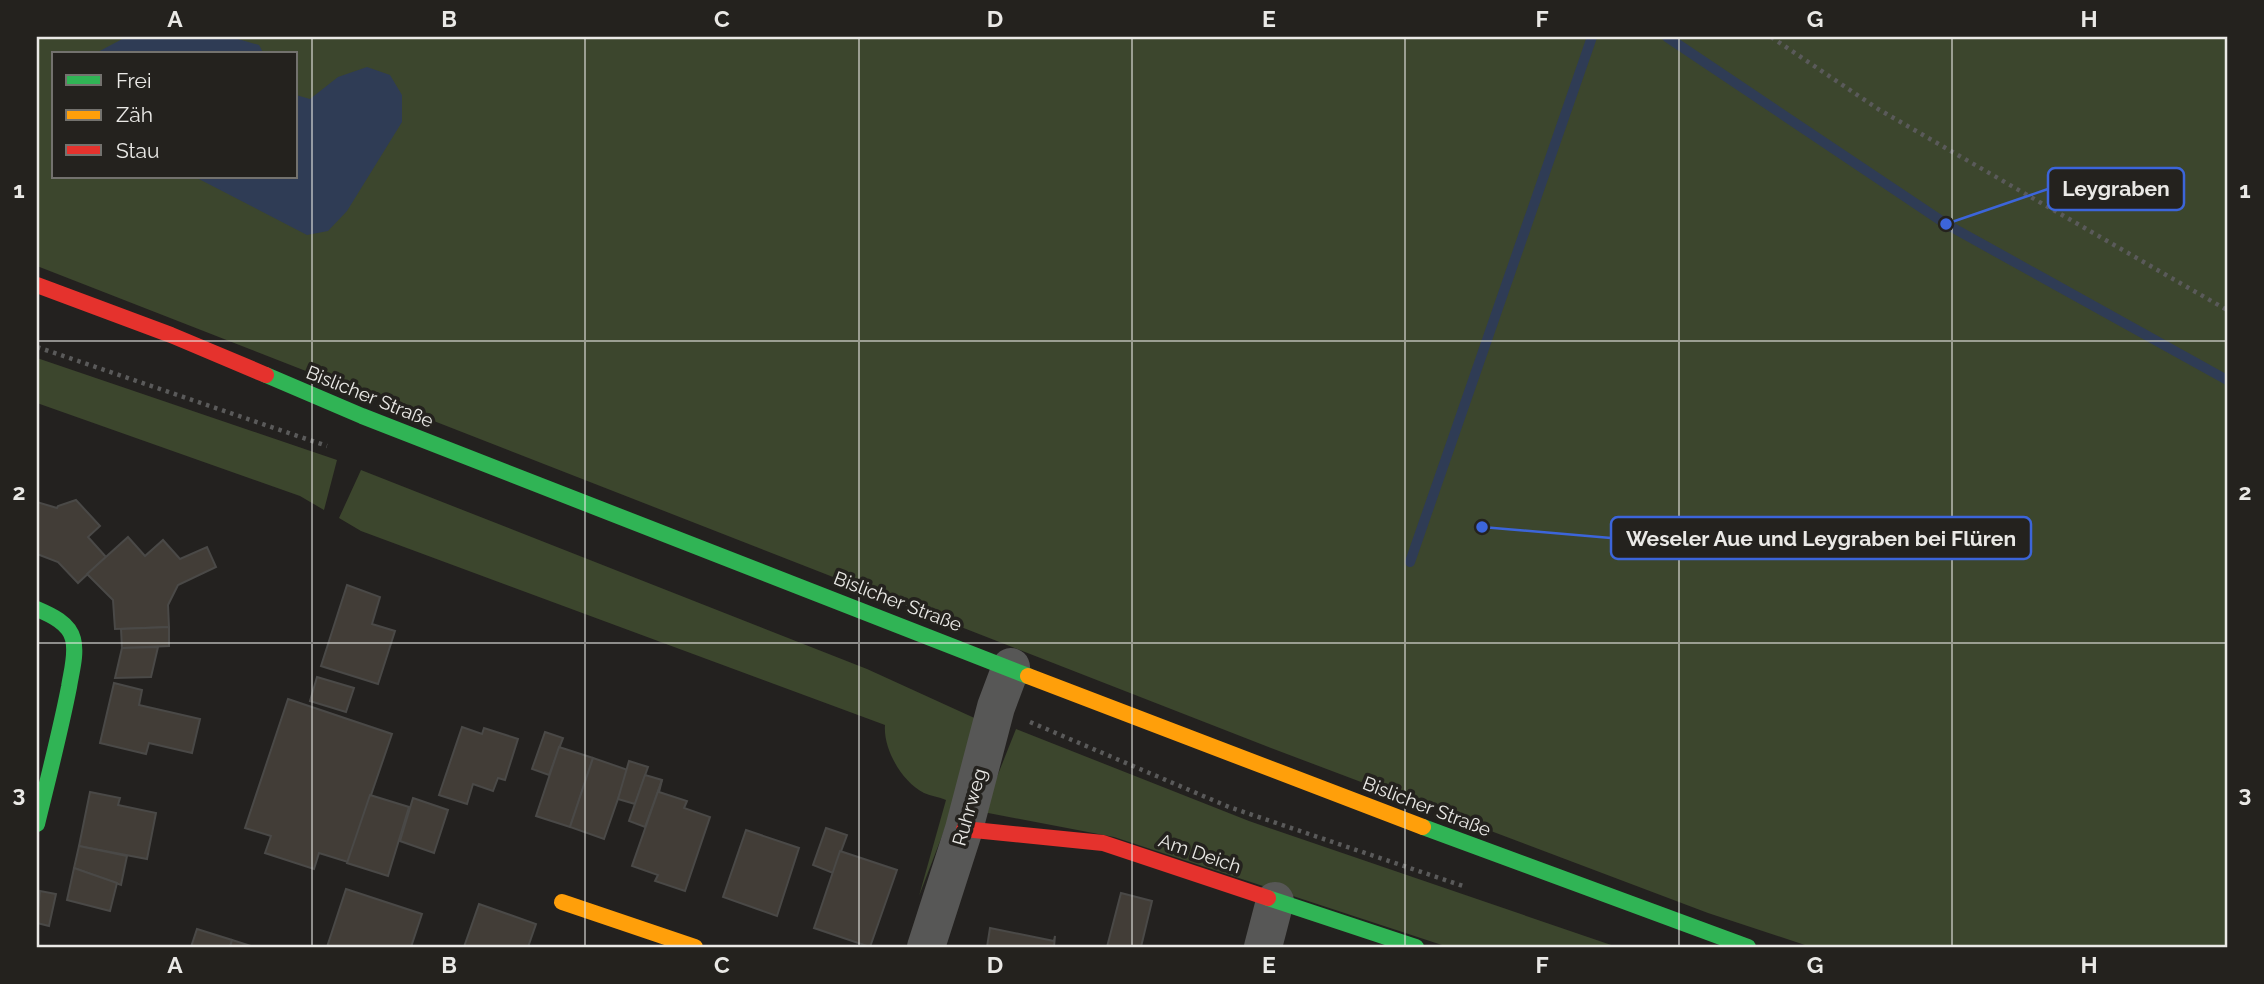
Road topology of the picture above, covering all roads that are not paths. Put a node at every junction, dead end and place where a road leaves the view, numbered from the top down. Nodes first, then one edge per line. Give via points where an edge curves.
1 (37, 285) edge
2 (37, 609) edge
3 (1011, 667) junction
4 (37, 824) edge
5 (964, 828) junction
6 (1275, 901) junction
7 (562, 902) dead end
8 (695, 947) edge
9 (926, 947) edge
10 (1263, 947) edge
11 (1416, 947) edge
12 (1748, 947) edge

1 - 3 street, Bislicher Straße
2 - 4 street via 61,620 74,641 72,671
3 - 5 street, Ruhrweg
3 - 12 street, Bislicher Straße via 1472,846
5 - 6 street, Am Deich via 1103,843
5 - 9 street, Ruhrweg
6 - 10 street
6 - 11 street, Am Deich
7 - 8 street

